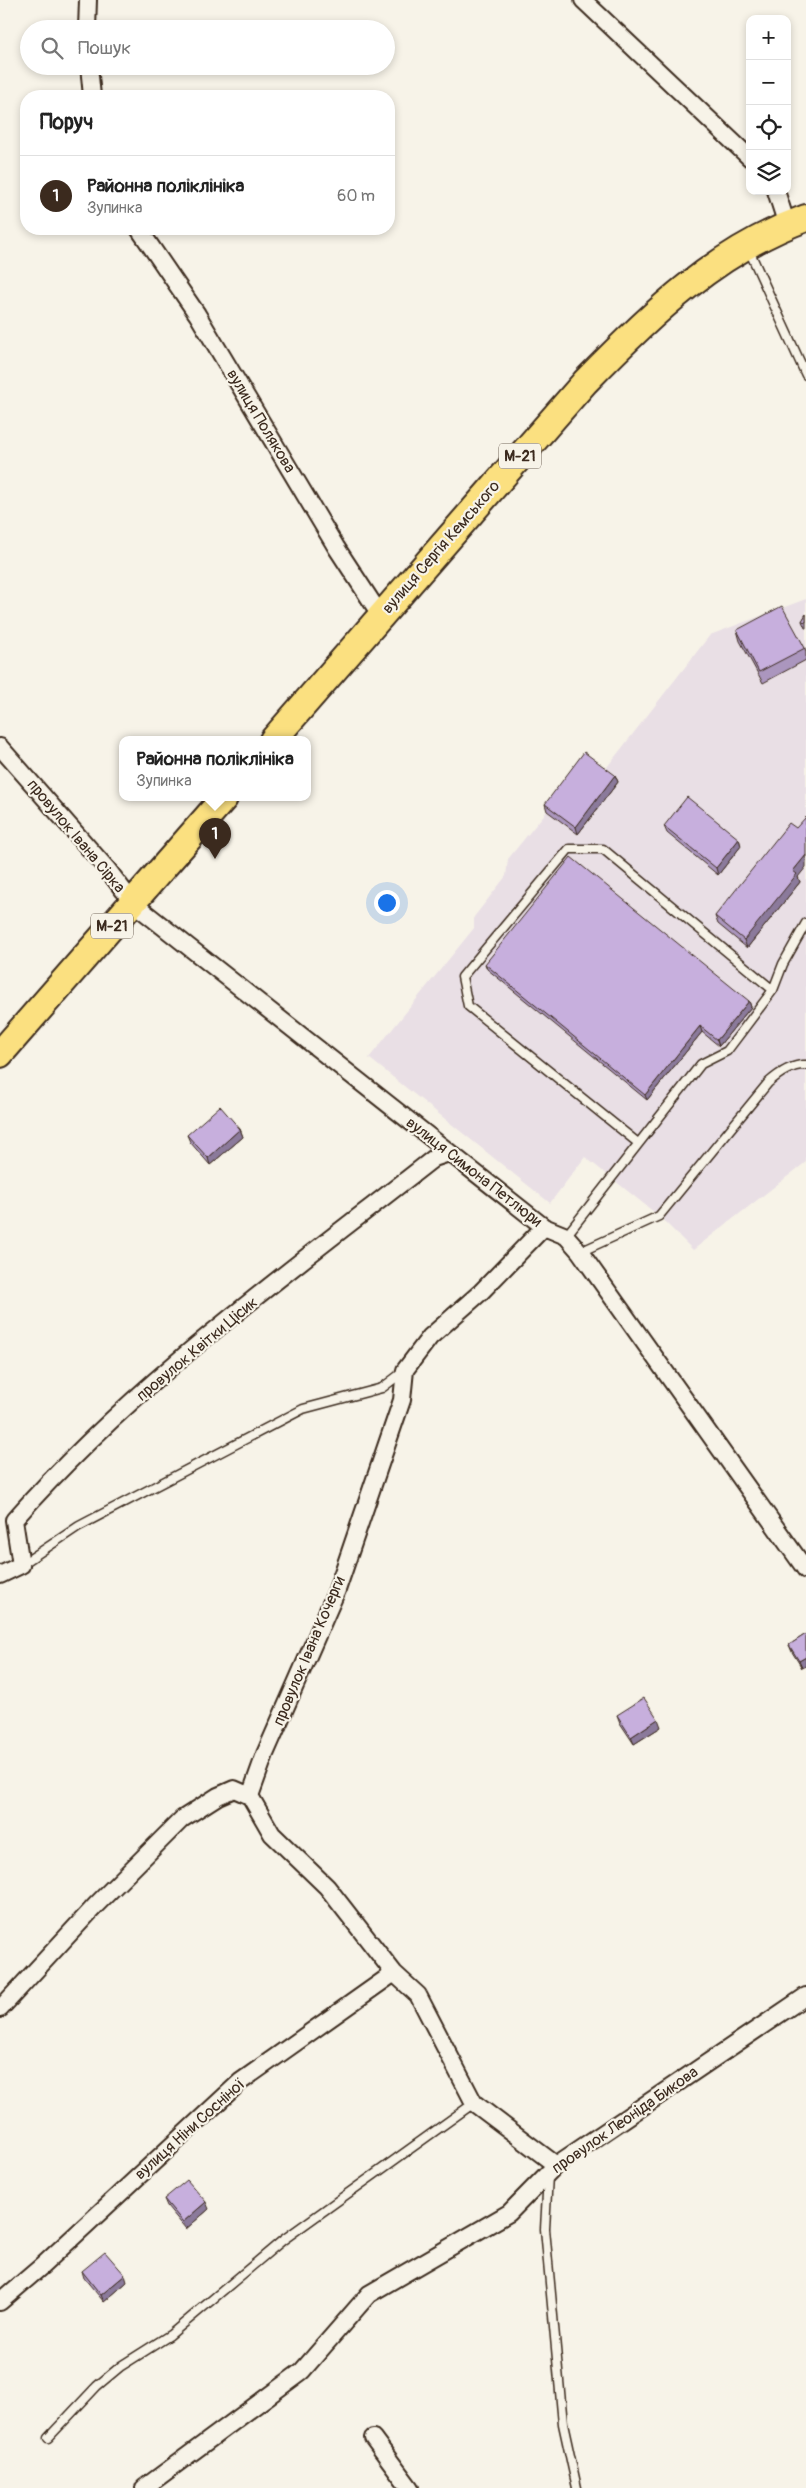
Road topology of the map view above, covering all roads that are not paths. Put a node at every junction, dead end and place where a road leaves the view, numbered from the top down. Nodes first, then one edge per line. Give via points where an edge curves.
1 (88, 0) edge
2 (583, 0) edge
3 (87, 20) edge
4 (91, 75) edge
5 (92, 90) edge
6 (746, 154) edge
7 (779, 195) edge
8 (796, 222) edge
9 (143, 235) edge
10 (746, 244) junction
11 (806, 375) edge
12 (381, 616) junction
13 (276, 736) edge
14 (0, 747) edge
15 (221, 801) edge
16 (132, 903) junction
17 (806, 923) edge
18 (773, 990) junction
19 (0, 1054) edge
20 (806, 1065) edge
21 (638, 1143) junction
22 (449, 1153) junction
23 (544, 1227) junction
24 (566, 1236) junction
25 (580, 1252) junction
26 (406, 1370) junction
27 (21, 1565) junction
28 (806, 1570) edge
29 (0, 1575) edge
30 (250, 1796) junction
31 (394, 1973) junction
32 (806, 1996) edge
33 (0, 2009) edge
34 (474, 2103) junction
35 (552, 2169) junction
36 (0, 2302) edge
37 (48, 2438) dead end
38 (373, 2438) dead end
39 (144, 2488) edge
40 (410, 2488) edge
41 (577, 2488) edge

1 - 3 street
2 - 6 street
4 - 5 street
7 - 8 street
8 - 10 highway, вулиця Сергія Кемського / М-21
9 - 12 street, вулиця Полякова via 196,314
10 - 11 lane
10 - 12 highway, вулиця Сергія Кемського / М-21 via 711,267 630,336 585,382
12 - 13 highway, вулиця Сергія Кемського / М-21
14 - 16 street, провулок Івана Сірка via 108,870
15 - 16 highway, М-21
16 - 19 highway, М-21
16 - 22 street, вулиця Симона Петлюри
17 - 18 lane
18 - 21 lane via 727,1051 701,1064
18 - 21 lane via 603,849 569,848 462,977 468,1006
20 - 25 lane via 799,1064 780,1072 768,1083 659,1216
21 - 24 lane
22 - 23 street, вулиця Симона Петлюри
22 - 27 street, провулок Квітки Цісик via 434,1158 220,1326 49,1480 14,1520
23 - 24 street, вулиця Симона Петлюри
23 - 26 street, провулок Івана Кочерги via 481,1292 430,1337
24 - 25 street, вулиця Симона Петлюри
25 - 28 street, вулиця Симона Петлюри
26 - 27 lane via 382,1388 303,1409 79,1526
26 - 30 street, провулок Івана Кочерги via 402,1400 337,1590 265,1754
27 - 29 street
30 - 31 street via 272,1834 327,1887
30 - 33 street via 234,1789 182,1819 96,1905
31 - 34 street via 418,1996
31 - 36 street, вулиця Ніни Сосніної via 240,2082
32 - 35 street, провулок Леоніда Бикова
34 - 35 street
34 - 37 lane via 283,2240 170,2335 115,2371
35 - 39 street, провулок Леоніда Бикова via 509,2213 369,2294 302,2370
35 - 41 lane via 545,2239 563,2424
38 - 40 street

